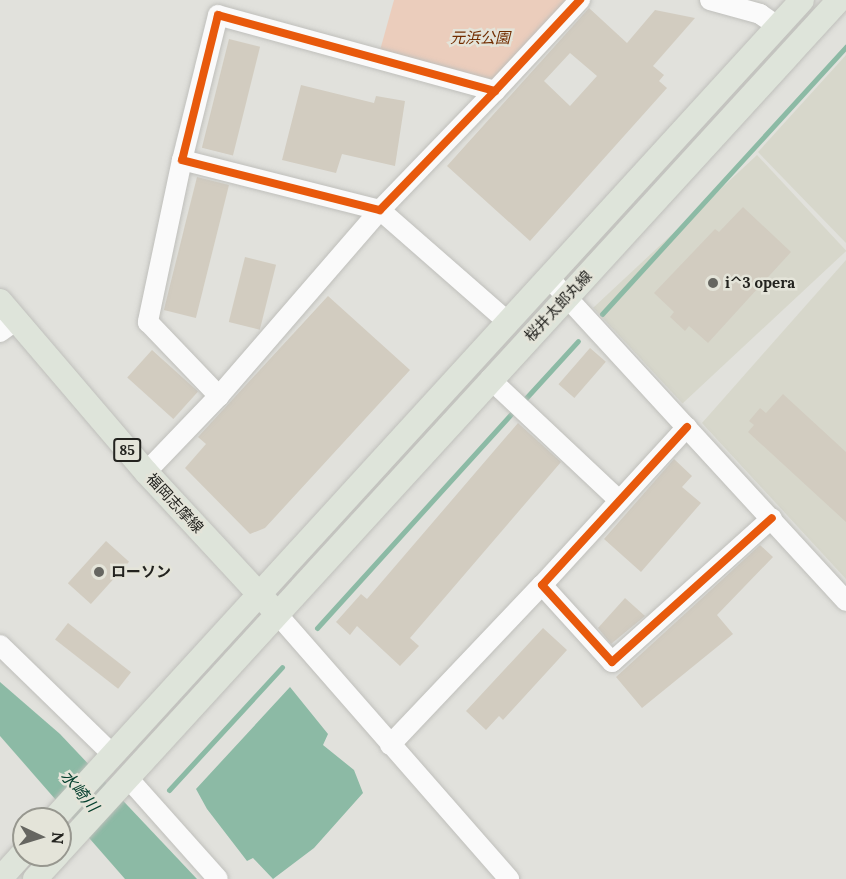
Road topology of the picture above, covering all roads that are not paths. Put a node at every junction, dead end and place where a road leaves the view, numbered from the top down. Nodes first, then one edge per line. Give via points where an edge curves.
1 (580, 0) edge
2 (710, 0) edge
3 (802, 0) edge
4 (840, 0) edge
5 (219, 8) edge
6 (777, 26) junction
7 (495, 91) junction
8 (182, 160) junction
9 (380, 210) junction
10 (550, 279) junction
11 (567, 296) junction
12 (0, 301) edge
13 (509, 323) junction
14 (7, 327) edge
15 (490, 379) junction
16 (219, 396) junction
17 (687, 426) junction
18 (146, 472) junction
19 (619, 500) junction
20 (772, 518) junction
21 (542, 585) junction
22 (259, 594) junction
23 (846, 601) edge
24 (278, 615) junction
25 (0, 645) edge
26 (390, 745) junction
27 (107, 758) junction
28 (126, 781) junction
29 (65, 807) edge
30 (72, 838) edge
31 (12, 866) edge
32 (46, 867) edge
33 (0, 879) edge
34 (35, 879) edge
35 (218, 879) edge
36 (509, 879) edge

1 - 7 street
2 - 6 street via 760,14
3 - 6 main road, 桜井太郎丸線
4 - 11 main road, 桜井太郎丸線
5 - 7 street
5 - 8 street
6 - 10 main road, 桜井太郎丸線
7 - 9 street
8 - 9 street
8 - 16 street via 148,322
9 - 13 street
9 - 16 street
10 - 11 street
10 - 13 main road, 桜井太郎丸線
11 - 15 main road, 桜井太郎丸線
11 - 17 street
12 - 14 main road, 福岡志摩線 / 85
13 - 22 main road, 桜井太郎丸線
14 - 18 main road, 福岡志摩線 / 85
15 - 19 street
15 - 24 main road, 桜井太郎丸線
16 - 18 street
17 - 19 street
17 - 20 street
18 - 22 main road, 福岡志摩線 / 85
19 - 21 street
20 - 21 street via 612,662
20 - 23 street
21 - 26 street
22 - 24 main road, 福岡志摩線 / 85
22 - 27 main road
24 - 26 street
24 - 28 main road
25 - 27 street
26 - 36 street
27 - 29 main road
28 - 30 main road
28 - 35 street
31 - 33 main road
32 - 34 main road

